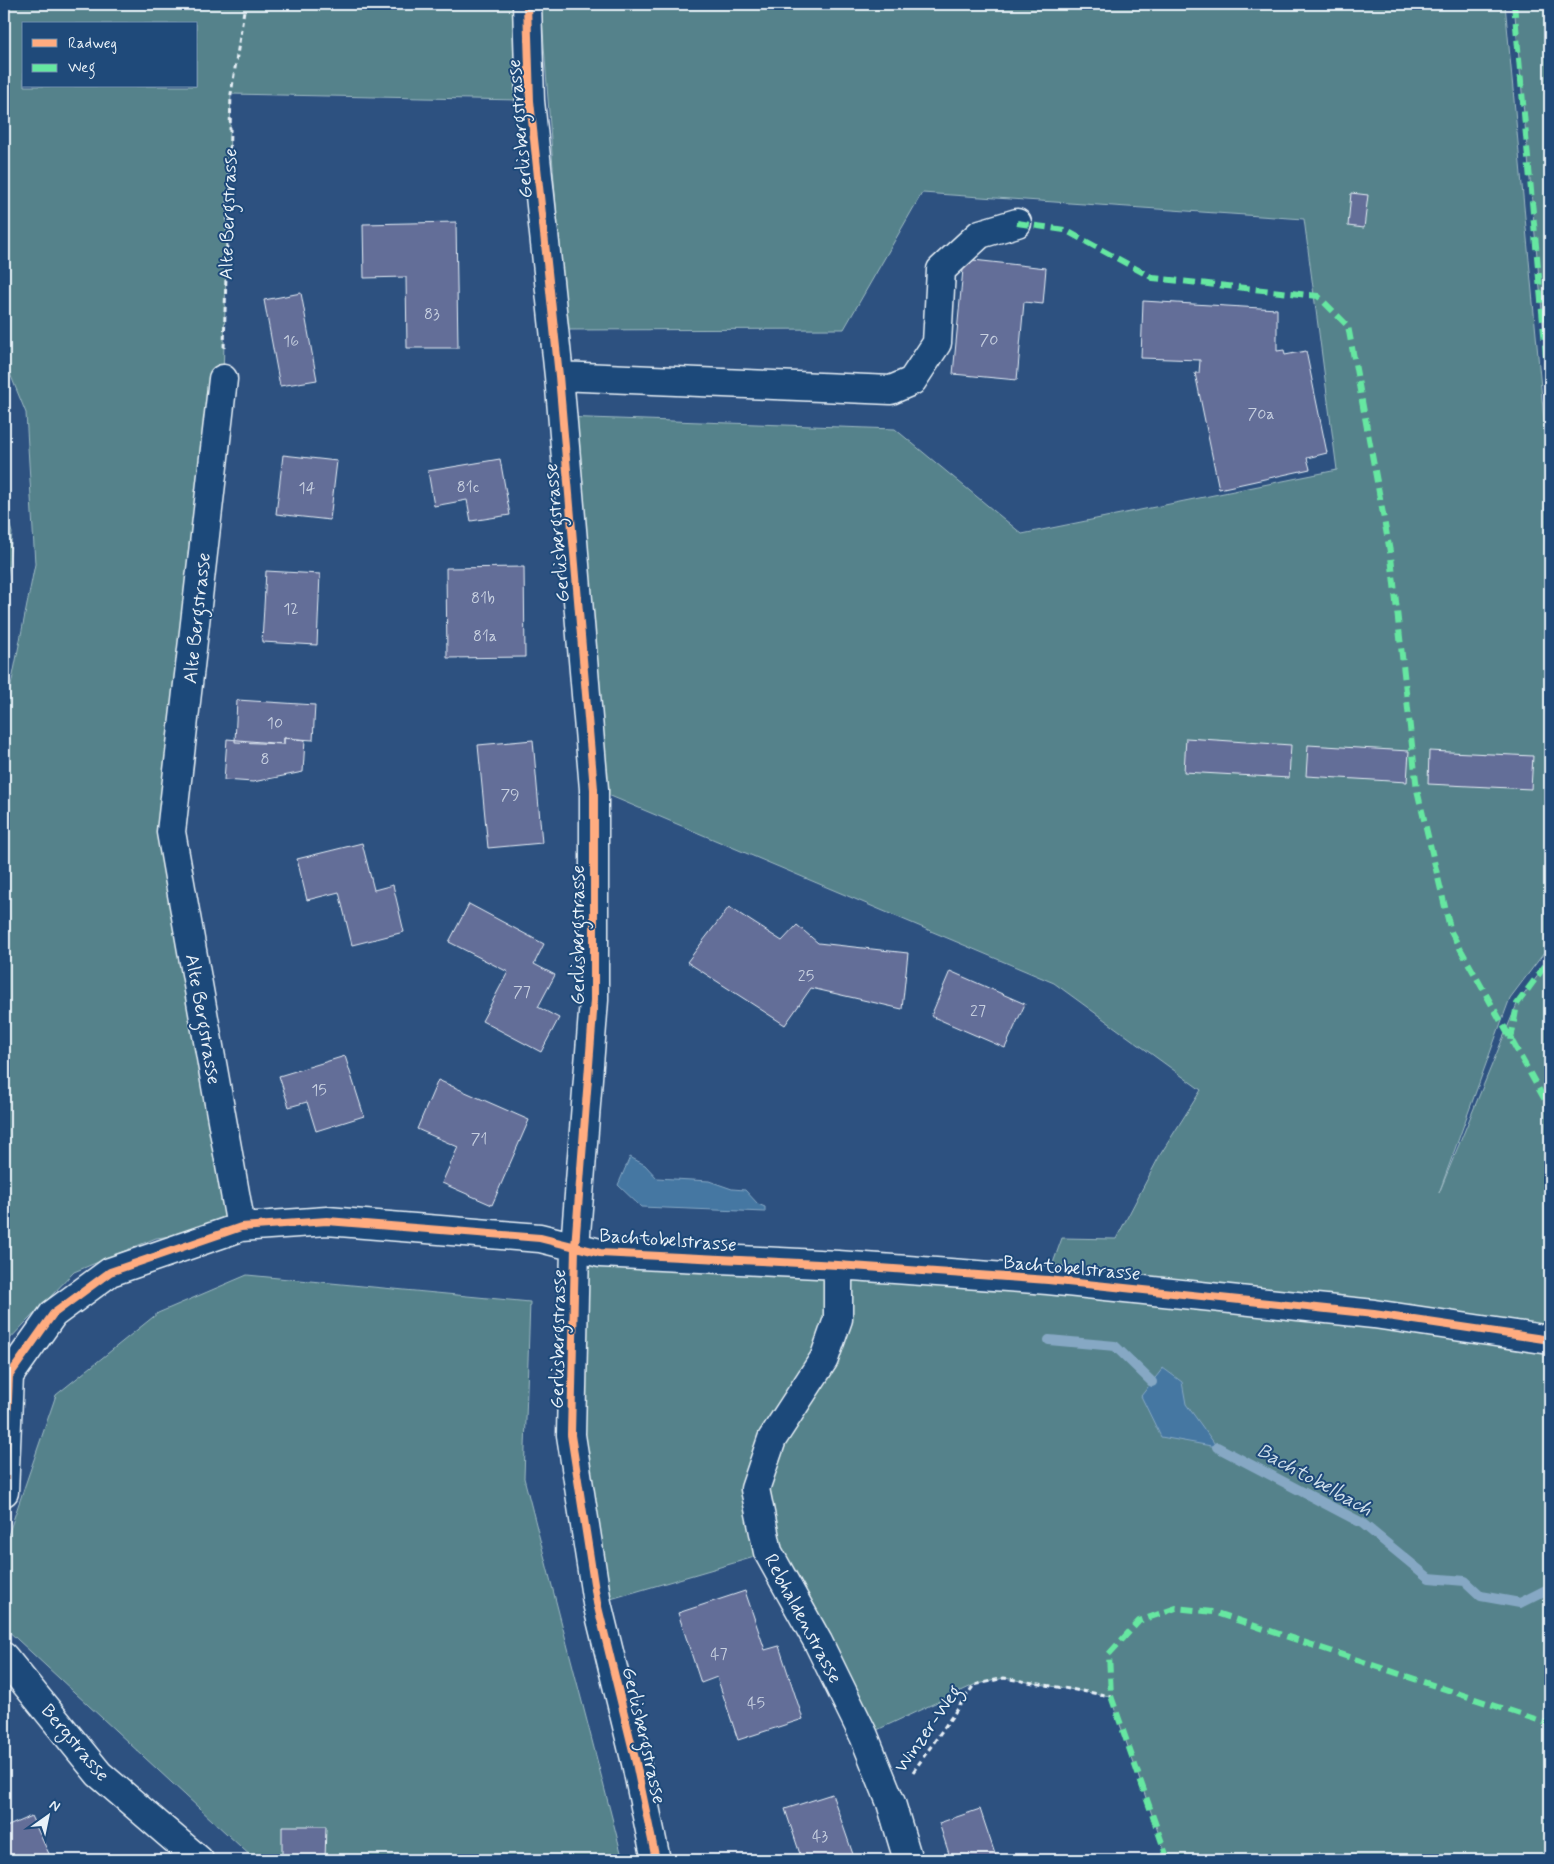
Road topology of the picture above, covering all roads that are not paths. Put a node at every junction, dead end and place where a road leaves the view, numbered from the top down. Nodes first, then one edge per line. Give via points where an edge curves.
1 (527, 4) edge
2 (1017, 223) dead end
3 (559, 376) junction
4 (223, 379) road end
5 (241, 1227) junction
6 (575, 1247) junction
7 (838, 1265) junction
8 (1550, 1340) edge
9 (6, 1372) edge
10 (4, 1492) edge
11 (4, 1657) edge
12 (182, 1855) edge
13 (656, 1860) edge
14 (908, 1860) edge

1 - 3 street, Gerlisbergstrasse via 530,101
2 - 3 street via 980,234 941,270 937,343 912,381 891,390
3 - 6 street, Gerlisbergstrasse via 594,789 594,1000
4 - 5 street, Alte Bergstrasse via 172,832
5 - 6 street, Bachtobelstrasse via 327,1221 540,1238
5 - 9 street, Bachtobelstrasse via 110,1272 53,1314
6 - 7 street, Bachtobelstrasse via 600,1253
6 - 13 street, Gerlisbergstrasse via 571,1435 597,1603
7 - 8 street, Bachtobelstrasse via 1048,1280 1374,1314
7 - 14 street, Rebhaldenstrasse via 838,1318 824,1359 772,1439 755,1489 768,1552 822,1650 864,1736 891,1803
9 - 10 street, Bachtobelstrasse
11 - 12 street, Bergstrasse via 99,1774

